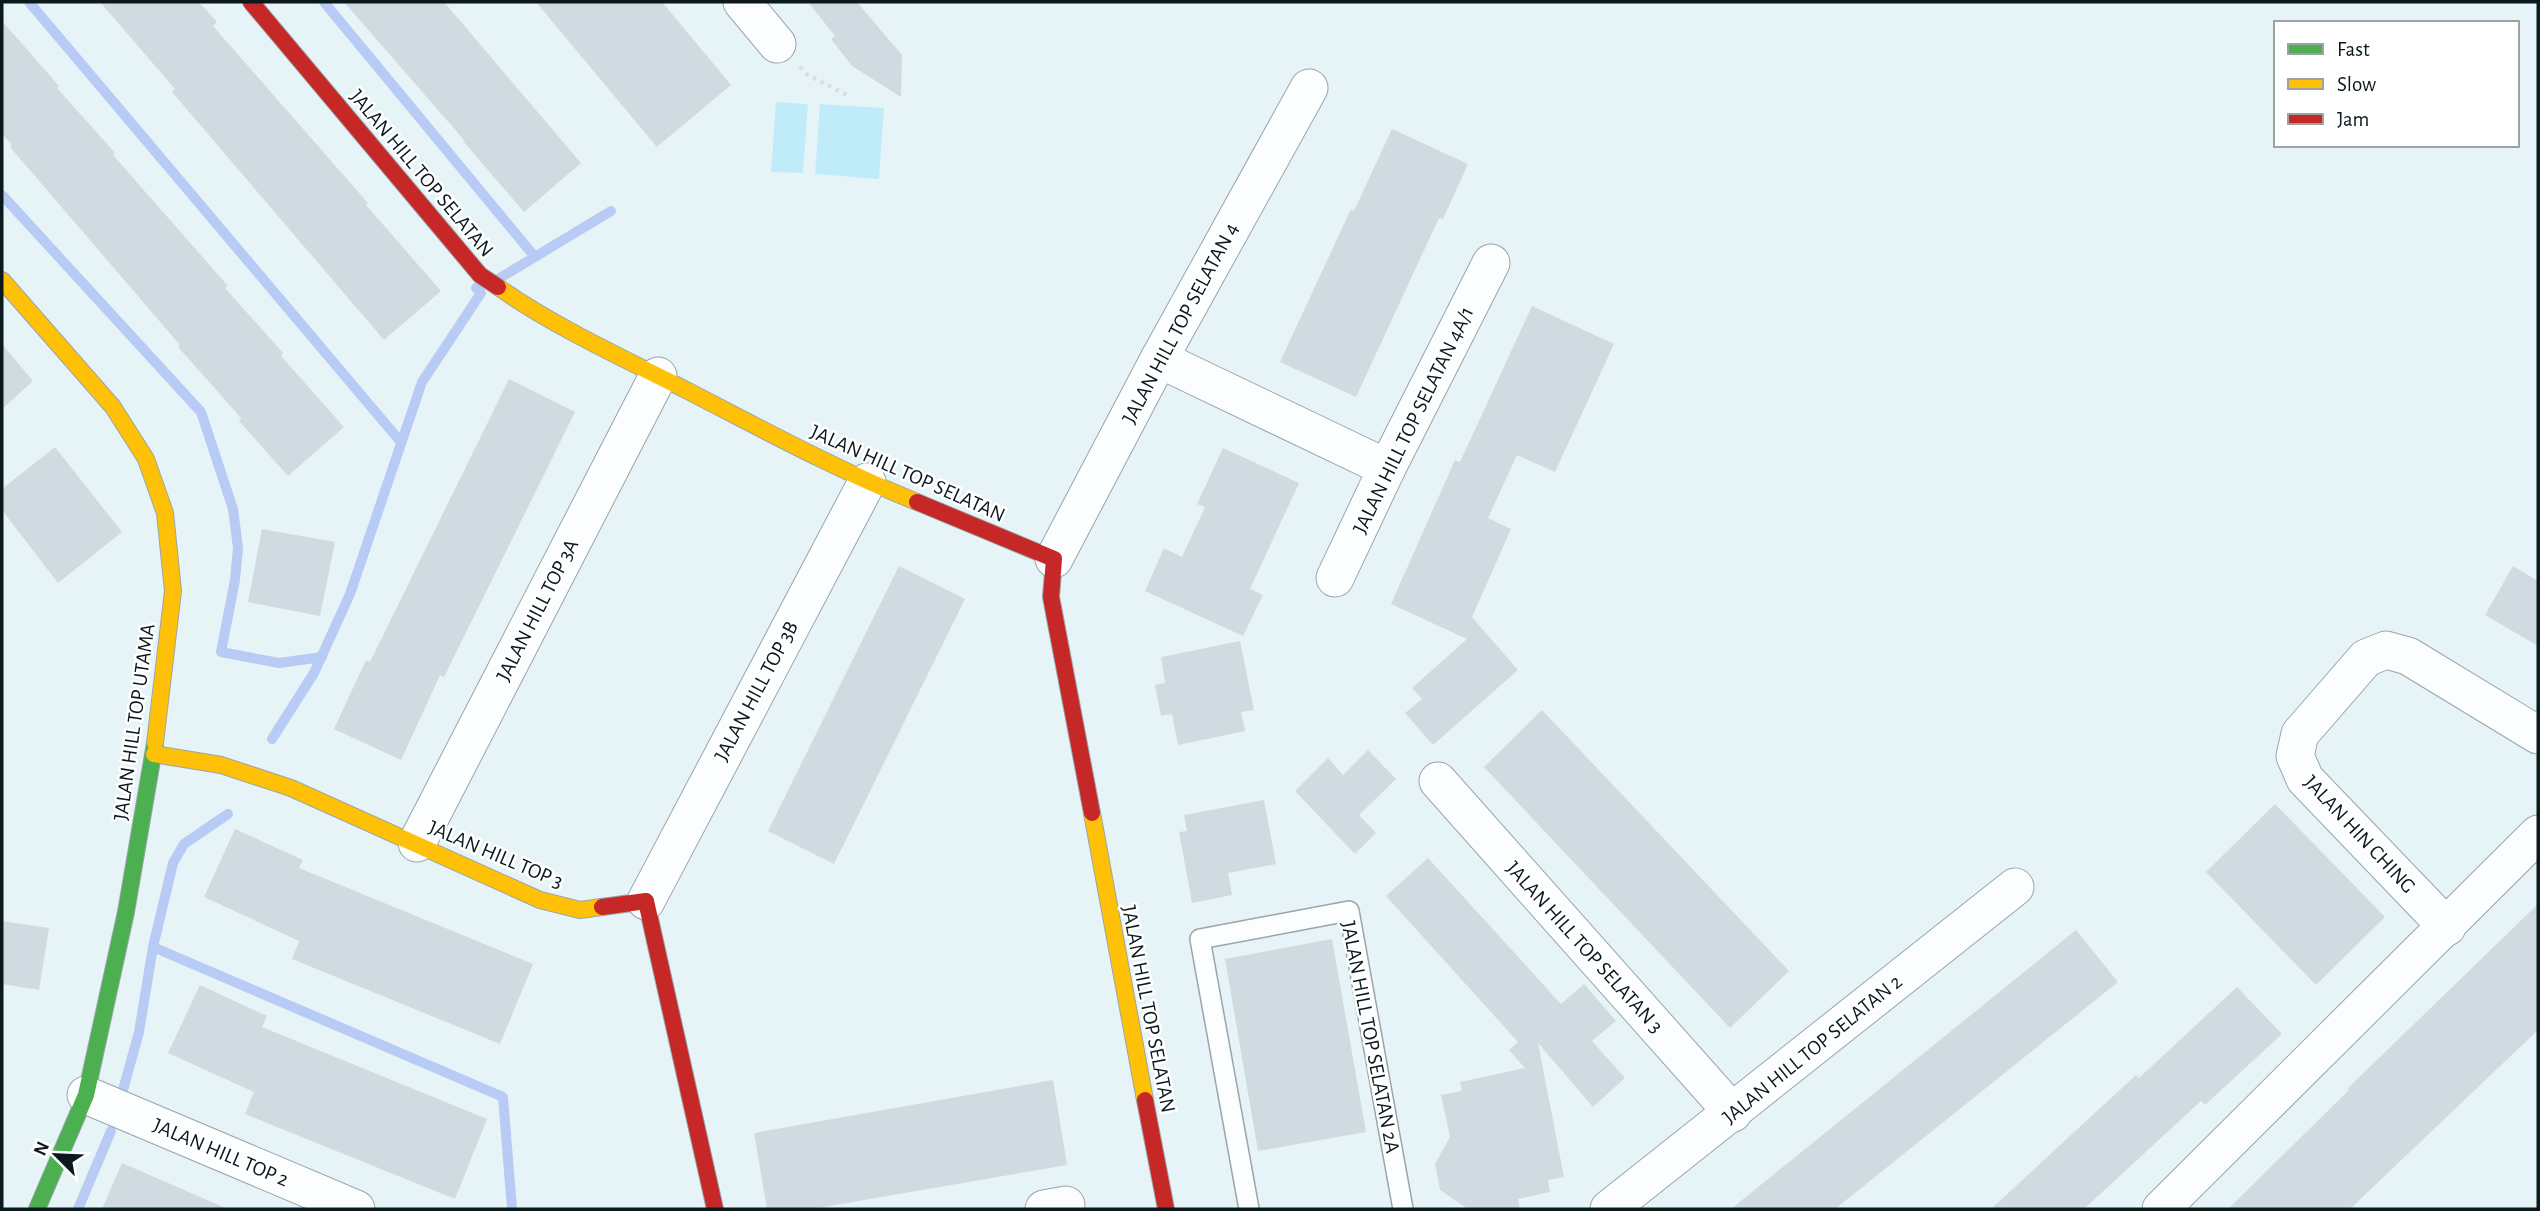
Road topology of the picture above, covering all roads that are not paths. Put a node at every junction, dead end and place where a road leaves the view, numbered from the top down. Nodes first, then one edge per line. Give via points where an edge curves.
1 (251, 2) edge
2 (742, 2) edge
3 (777, 44) road end
4 (1309, 88) dead end
5 (1491, 263) dead end
6 (2, 280) edge
7 (1159, 359) junction
8 (658, 376) junction
9 (1387, 468) junction
10 (867, 482) junction
11 (1054, 559) junction
12 (1335, 578) dead end
13 (2538, 735) edge
14 (154, 754) junction
15 (1438, 781) dead end
16 (2538, 834) edge
17 (417, 843) junction
18 (2015, 887) dead end
19 (646, 901) junction
20 (2447, 927) junction
21 (86, 1095) junction
22 (1733, 1112) junction
23 (37, 1209) edge
24 (356, 1209) edge
25 (715, 1209) edge
26 (1166, 1209) edge
27 (1249, 1209) edge
28 (1403, 1209) edge
29 (1609, 1209) edge
30 (2161, 1209) edge

1 - 8 street, JALAN HILL TOP SELATAN via 480,275 520,303
2 - 3 street
4 - 7 street, JALAN HILL TOP SELATAN 4
5 - 9 street, JALAN HILL TOP SELATAN 4A/1
6 - 14 street, JALAN HILL TOP UTAMA via 113,407 146,459 165,513 173,591
7 - 9 street
7 - 11 street, JALAN HILL TOP SELATAN 4
8 - 10 street, JALAN HILL TOP SELATAN
8 - 17 street, JALAN HILL TOP 3A
9 - 12 street, JALAN HILL TOP SELATAN 4A/1
10 - 11 street, JALAN HILL TOP SELATAN
10 - 19 street, JALAN HILL TOP 3B
11 - 26 street, JALAN HILL TOP SELATAN via 1051,597
13 - 20 street, JALAN HIN CHING via 2408,656 2386,650 2366,658 2300,734 2295,756 2305,779
14 - 17 street, JALAN HILL TOP 3 via 221,765 291,788
14 - 21 street, JALAN HILL TOP UTAMA
15 - 22 street, JALAN HILL TOP SELATAN 3
16 - 20 street
17 - 19 street, JALAN HILL TOP 3 via 540,900 580,910
18 - 22 street, JALAN HILL TOP SELATAN 2
19 - 25 street
20 - 30 street
21 - 23 street, JALAN HILL TOP UTAMA
21 - 24 street, JALAN HILL TOP 2
22 - 29 street, JALAN HILL TOP SELATAN 2
27 - 28 lane, JALAN HILL TOP SELATAN 2A via 1200,939 1349,911

